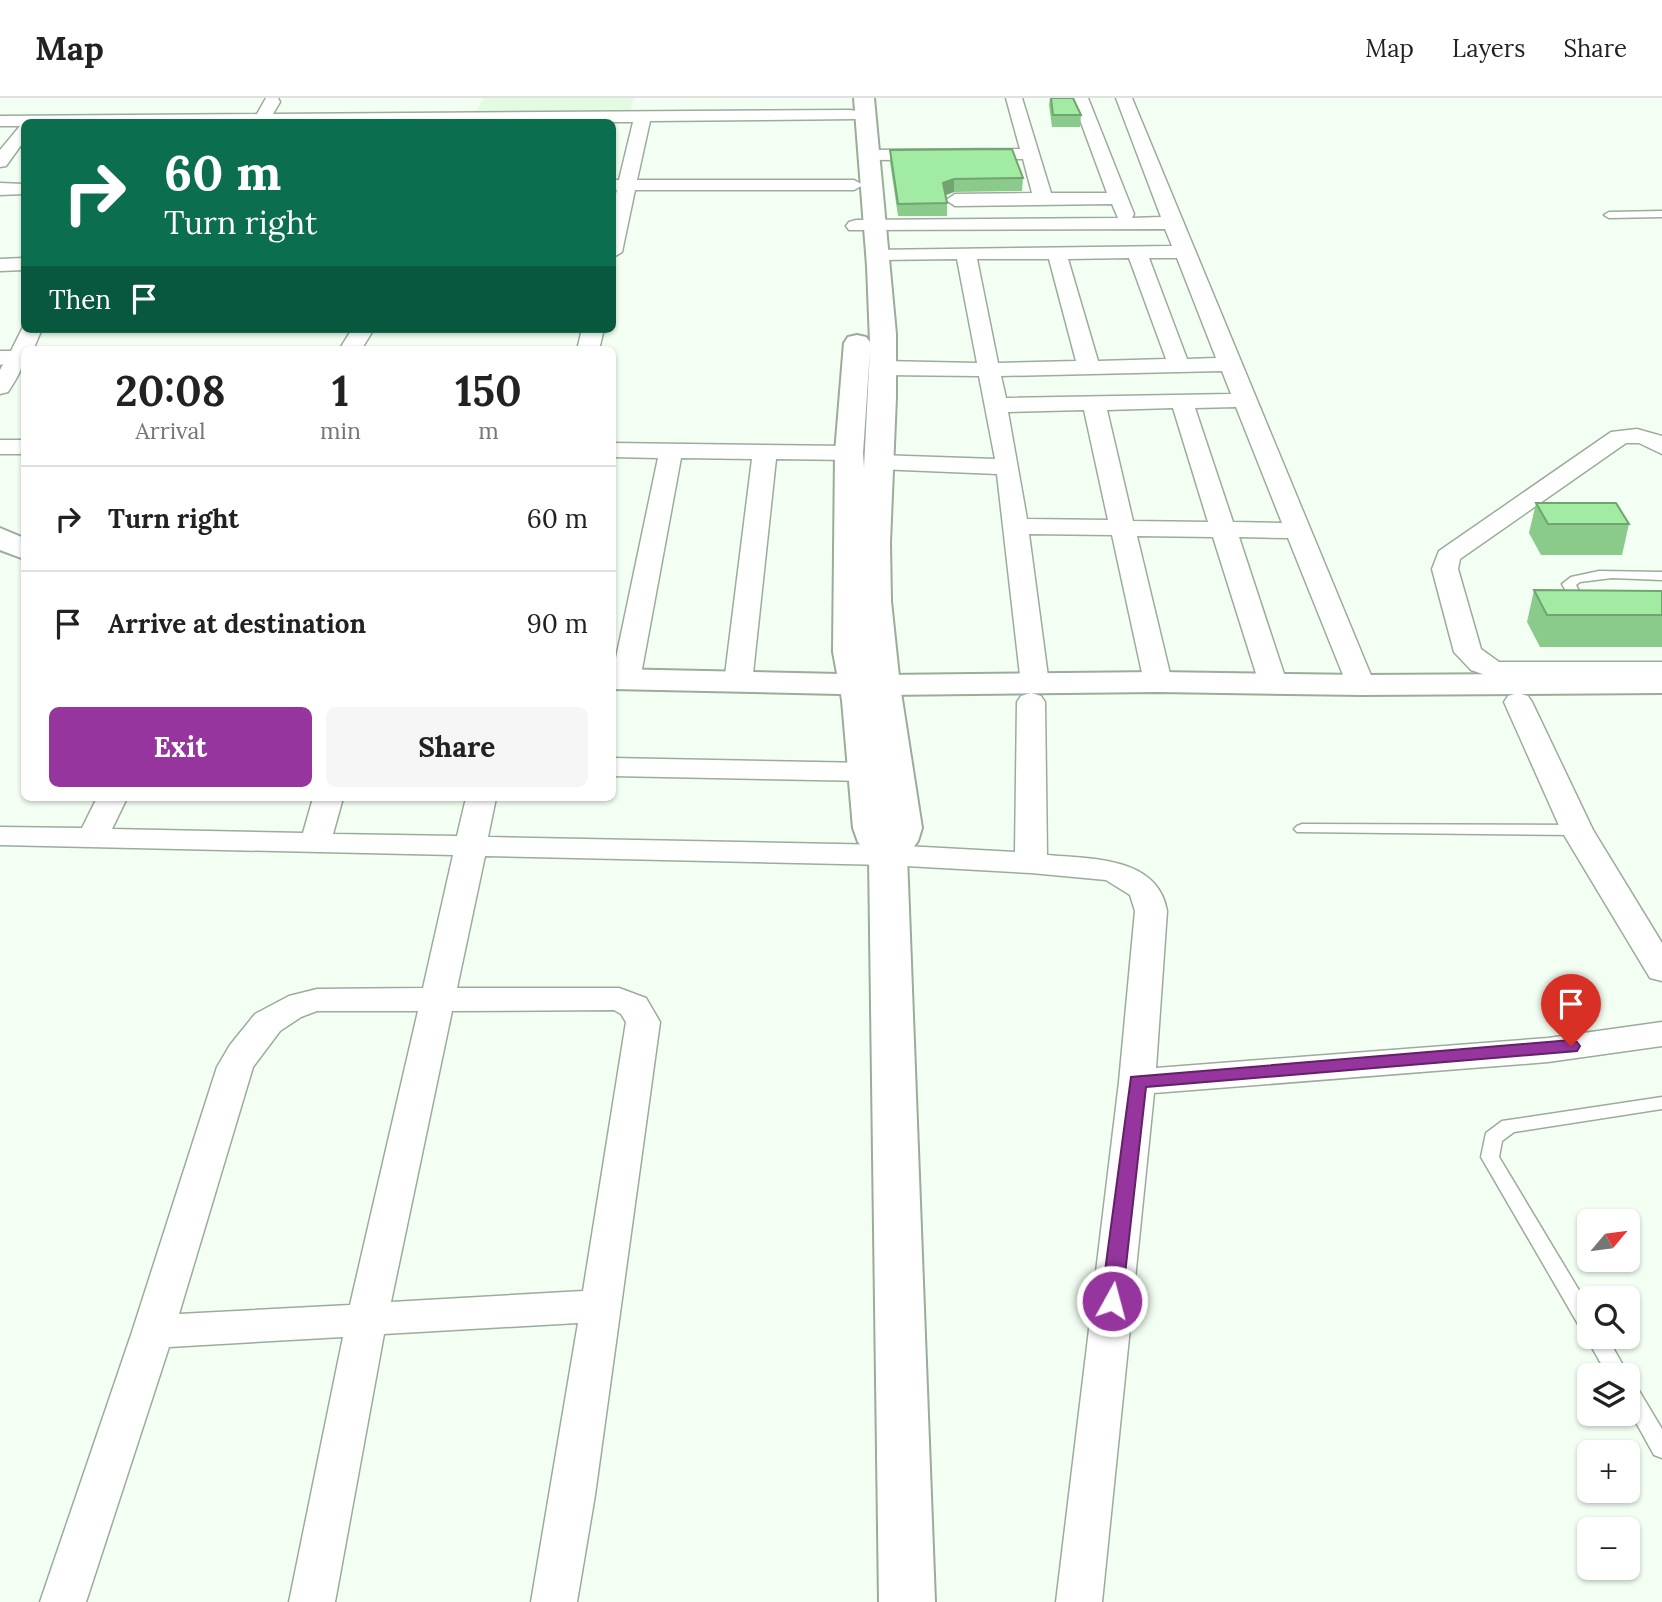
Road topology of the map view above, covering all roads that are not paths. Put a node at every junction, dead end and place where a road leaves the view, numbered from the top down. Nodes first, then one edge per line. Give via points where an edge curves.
1 (48, 98) edge
2 (275, 98) edge
3 (408, 98) edge
4 (1014, 98) edge
5 (1080, 98) edge
6 (1124, 98) edge
7 (855, 104) edge
8 (642, 118) junction
9 (33, 119) edge
10 (262, 119) edge
11 (402, 119) edge
12 (577, 119) edge
13 (0, 121) edge
14 (21, 123) edge
15 (21, 134) edge
16 (1031, 153) junction
17 (953, 154) junction
18 (869, 155) junction
19 (0, 162) edge
20 (620, 185) edge
21 (854, 185) junction
22 (0, 189) edge
23 (21, 189) edge
24 (1119, 198) junction
25 (1043, 199) junction
26 (955, 200) junction
27 (1662, 214) edge
28 (1609, 215) dead end
29 (616, 218) edge
30 (1128, 223) junction
31 (1173, 223) junction
32 (956, 226) junction
33 (871, 236) junction
34 (1184, 252) junction
35 (1057, 253) junction
36 (1137, 253) junction
37 (966, 254) junction
38 (21, 264) edge
39 (0, 265) edge
40 (28, 333) edge
41 (9, 358) edge
42 (1230, 364) junction
43 (1179, 365) junction
44 (883, 368) junction
45 (1089, 368) junction
46 (989, 370) junction
47 (0, 387) edge
48 (1244, 400) junction
49 (1182, 402) junction
50 (1094, 404) junction
51 (996, 405) junction
52 (0, 447) edge
53 (21, 447) edge
54 (1662, 447) edge
55 (616, 450) edge
56 (671, 450) junction
57 (765, 452) junction
58 (849, 453) junction
59 (878, 462) junction
60 (1009, 467) junction
61 (1017, 526) junction
62 (1122, 526) junction
63 (1223, 530) junction
64 (1298, 531) junction
65 (0, 537) edge
66 (21, 548) edge
67 (0, 561) edge
68 (21, 572) edge
69 (1662, 576) edge
70 (1600, 611) edge
71 (1662, 670) edge
72 (1158, 682) junction
73 (738, 683) junction
74 (1273, 683) junction
75 (1662, 683) edge
76 (617, 685) edge
77 (1360, 685) junction
78 (871, 693) junction
79 (1033, 693) junction
80 (1662, 700) edge
81 (1518, 702) junction
82 (616, 767) edge
83 (868, 772) junction
84 (111, 801) edge
85 (327, 801) edge
86 (480, 801) edge
87 (1302, 828) dead end
88 (1577, 830) junction
89 (0, 836) edge
90 (92, 839) junction
91 (316, 844) junction
92 (471, 847) junction
93 (888, 855) junction
94 (1031, 863) junction
95 (1662, 970) edge
96 (436, 1001) junction
97 (1662, 1034) edge
98 (1137, 1082) junction
99 (1662, 1103) edge
100 (1577, 1305) edge
101 (601, 1306) junction
102 (367, 1320) junction
103 (153, 1332) junction
104 (1640, 1411) edge
105 (1662, 1449) edge
106 (63, 1602) edge
107 (312, 1602) edge
108 (554, 1602) edge
109 (907, 1602) edge
110 (1079, 1602) edge

1 - 9 street
2 - 10 street
3 - 11 street
4 - 16 street
5 - 24 street
6 - 31 street
7 - 8 street
7 - 18 main road
7 - 21 main road
8 - 12 street
8 - 20 street
13 - 14 street
15 - 19 street
16 - 17 street
16 - 25 street
17 - 18 street
17 - 26 street
18 - 33 main road
20 - 21 street
20 - 29 street
21 - 33 main road
22 - 23 street
24 - 25 street
24 - 30 street
25 - 26 street
26 - 32 street
27 - 28 lane
30 - 31 street
30 - 32 street
31 - 34 street
32 - 33 street
33 - 37 street
33 - 44 main road
33 - 58 main road
34 - 36 street
34 - 42 street
35 - 36 street
35 - 37 street
35 - 45 street
36 - 43 street
37 - 46 street
38 - 39 street
40 - 41 street
41 - 47 street
42 - 43 street
42 - 48 street
43 - 45 street
44 - 46 street
44 - 59 main road
45 - 46 street
46 - 51 street
48 - 49 street
48 - 64 street
49 - 50 street
49 - 63 street
50 - 51 street
50 - 62 street
51 - 60 street
52 - 53 street
54 - 71 street via 1649,437 1619,437 1448,556 1445,569 1468,652 1481,664 1494,670
55 - 56 street
56 - 57 street
56 - 76 street
57 - 58 street
57 - 73 street
58 - 78 main road via 850,652
59 - 60 street
59 - 78 main road
60 - 61 street
61 - 62 street
61 - 79 street
62 - 63 street
62 - 72 street
63 - 64 street
63 - 74 street
64 - 77 street
65 - 66 main road
67 - 68 main road
69 - 70 lane via 1592,576 1569,584 1584,604
72 - 74 main road
72 - 79 main road
73 - 76 main road
73 - 78 main road
74 - 77 main road
75 - 77 main road
76 - 78 main road
78 - 79 main road
78 - 83 main road
78 - 93 main road via 903,828
79 - 81 main road
79 - 94 street
80 - 81 main road
81 - 88 street
82 - 83 street
83 - 93 main road via 872,828
84 - 90 street
85 - 91 street
86 - 92 street
87 - 88 lane
88 - 95 street
89 - 90 street
90 - 91 street
91 - 92 street
92 - 93 street
92 - 96 street
93 - 94 street
93 - 109 main road
94 - 98 street via 1114,872 1142,888 1149,899
96 - 101 street via 619,999 634,1006 643,1022
96 - 102 street
96 - 103 street via 317,1000 287,1009 255,1033 234,1067
97 - 98 street via 1548,1050
98 - 110 street
99 - 100 lane via 1509,1126 1493,1138 1490,1157
101 - 102 street
101 - 108 street
102 - 103 street
102 - 107 street
103 - 106 street
104 - 105 lane

